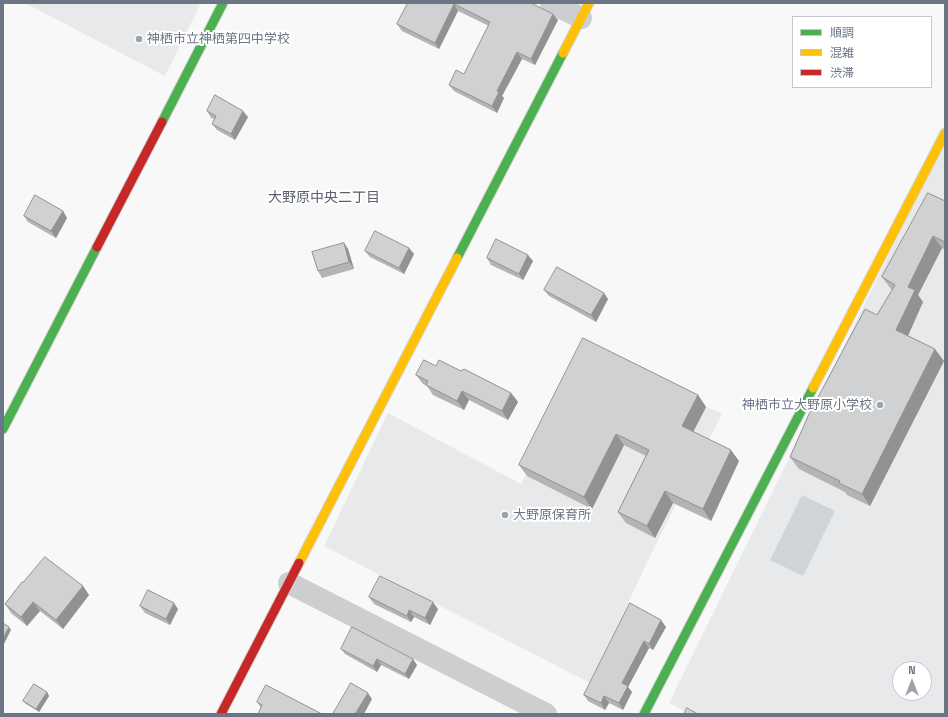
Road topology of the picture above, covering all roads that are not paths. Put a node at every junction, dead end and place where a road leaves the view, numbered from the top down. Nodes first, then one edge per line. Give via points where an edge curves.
1 (223, 3) edge
2 (551, 3) edge
3 (585, 11) edge
4 (945, 133) edge
5 (3, 429) edge
6 (289, 583) junction
7 (221, 714) edge
8 (546, 714) edge
9 (644, 714) edge

1 - 5 street
2 - 3 street
3 - 6 street
4 - 9 street
6 - 7 street
6 - 8 street

